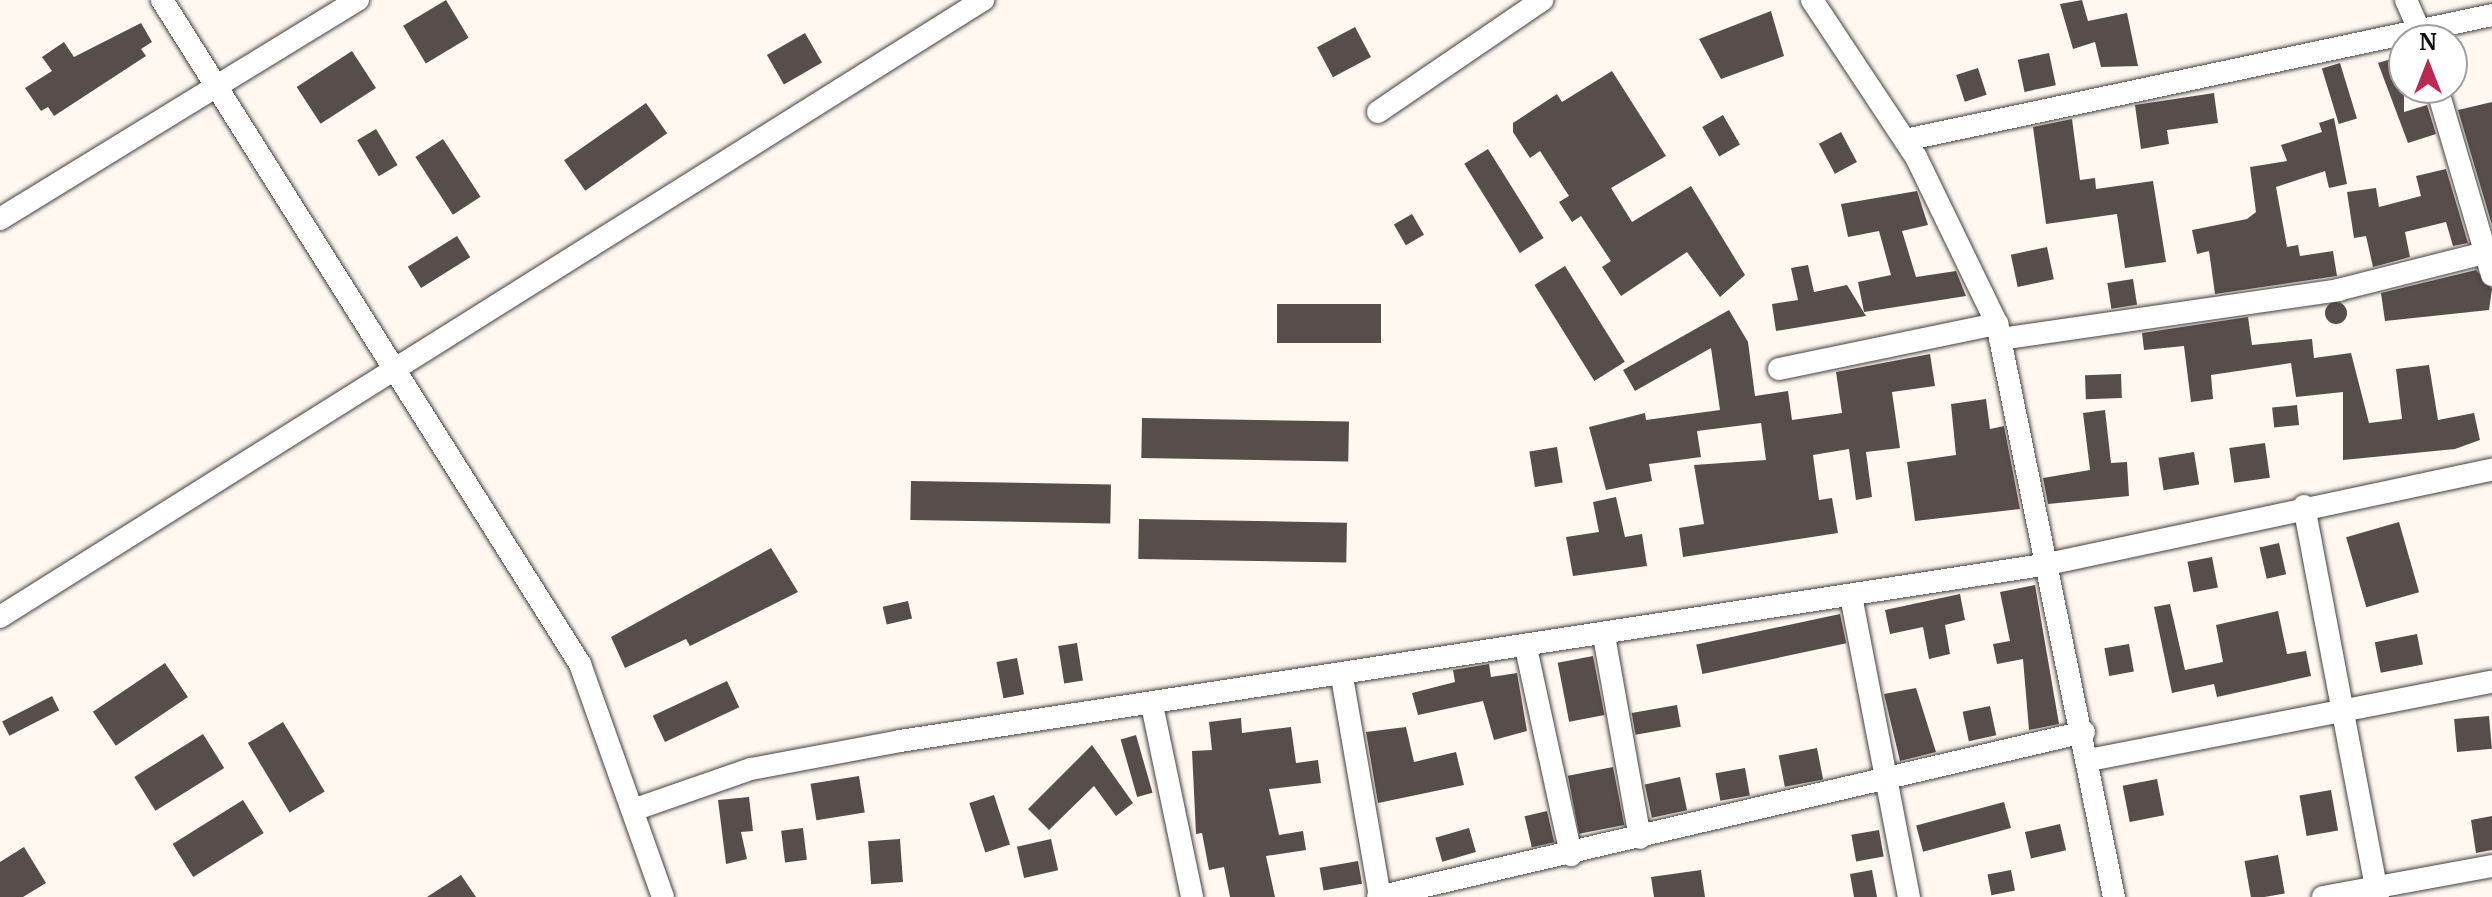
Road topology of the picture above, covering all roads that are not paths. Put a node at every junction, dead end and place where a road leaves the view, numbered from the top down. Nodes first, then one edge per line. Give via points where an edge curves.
1 (162, 0) edge
2 (358, 0) edge
3 (983, 0) edge
4 (1542, 0) edge
5 (1812, 0) edge
6 (2406, 0) edge
7 (2492, 15) edge
8 (2417, 24) edge
9 (2458, 24) edge
10 (2388, 41) edge
11 (217, 83) junction
12 (2442, 104) edge
13 (1378, 112) dead end
14 (1905, 140) junction
15 (0, 219) edge
16 (2489, 252) edge
17 (2492, 275) edge
18 (1998, 331) junction
19 (393, 366) junction
20 (1779, 369) dead end
21 (2492, 470) edge
22 (2304, 506) junction
23 (2048, 564) junction
24 (1851, 596) junction
25 (0, 617) edge
26 (1604, 636) junction
27 (1526, 648) junction
28 (1342, 677) junction
29 (2492, 682) edge
30 (1152, 705) junction
31 (2343, 711) junction
32 (2084, 732) junction
33 (2089, 760) junction
34 (1887, 777) junction
35 (633, 810) junction
36 (1640, 838) junction
37 (1571, 855) junction
38 (2492, 866) edge
39 (2377, 892) edge
40 (663, 897) edge
41 (1192, 897) edge
42 (1380, 897) edge
43 (1909, 897) edge
44 (2114, 897) edge
45 (2323, 897) edge

1 - 11 street
2 - 11 street
3 - 19 street
4 - 13 street
5 - 14 street
6 - 8 street
7 - 9 street
10 - 14 street
11 - 15 street
11 - 19 street
12 - 16 street
14 - 18 street
16 - 17 street
16 - 18 street via 2338,290
18 - 20 street
18 - 23 street
19 - 25 street
19 - 35 street via 580,664
21 - 22 street
22 - 23 street
22 - 31 street
23 - 24 street
23 - 32 street
24 - 26 street
24 - 34 street
26 - 27 street
26 - 36 street
27 - 28 street
27 - 37 street
28 - 30 street
28 - 42 street
29 - 31 street
30 - 35 street via 751,769
30 - 41 street
31 - 33 street
31 - 39 street
32 - 33 street
32 - 34 street
33 - 44 street
34 - 36 street
34 - 43 street
35 - 40 street
36 - 37 street
37 - 42 street
38 - 39 street
39 - 45 street

